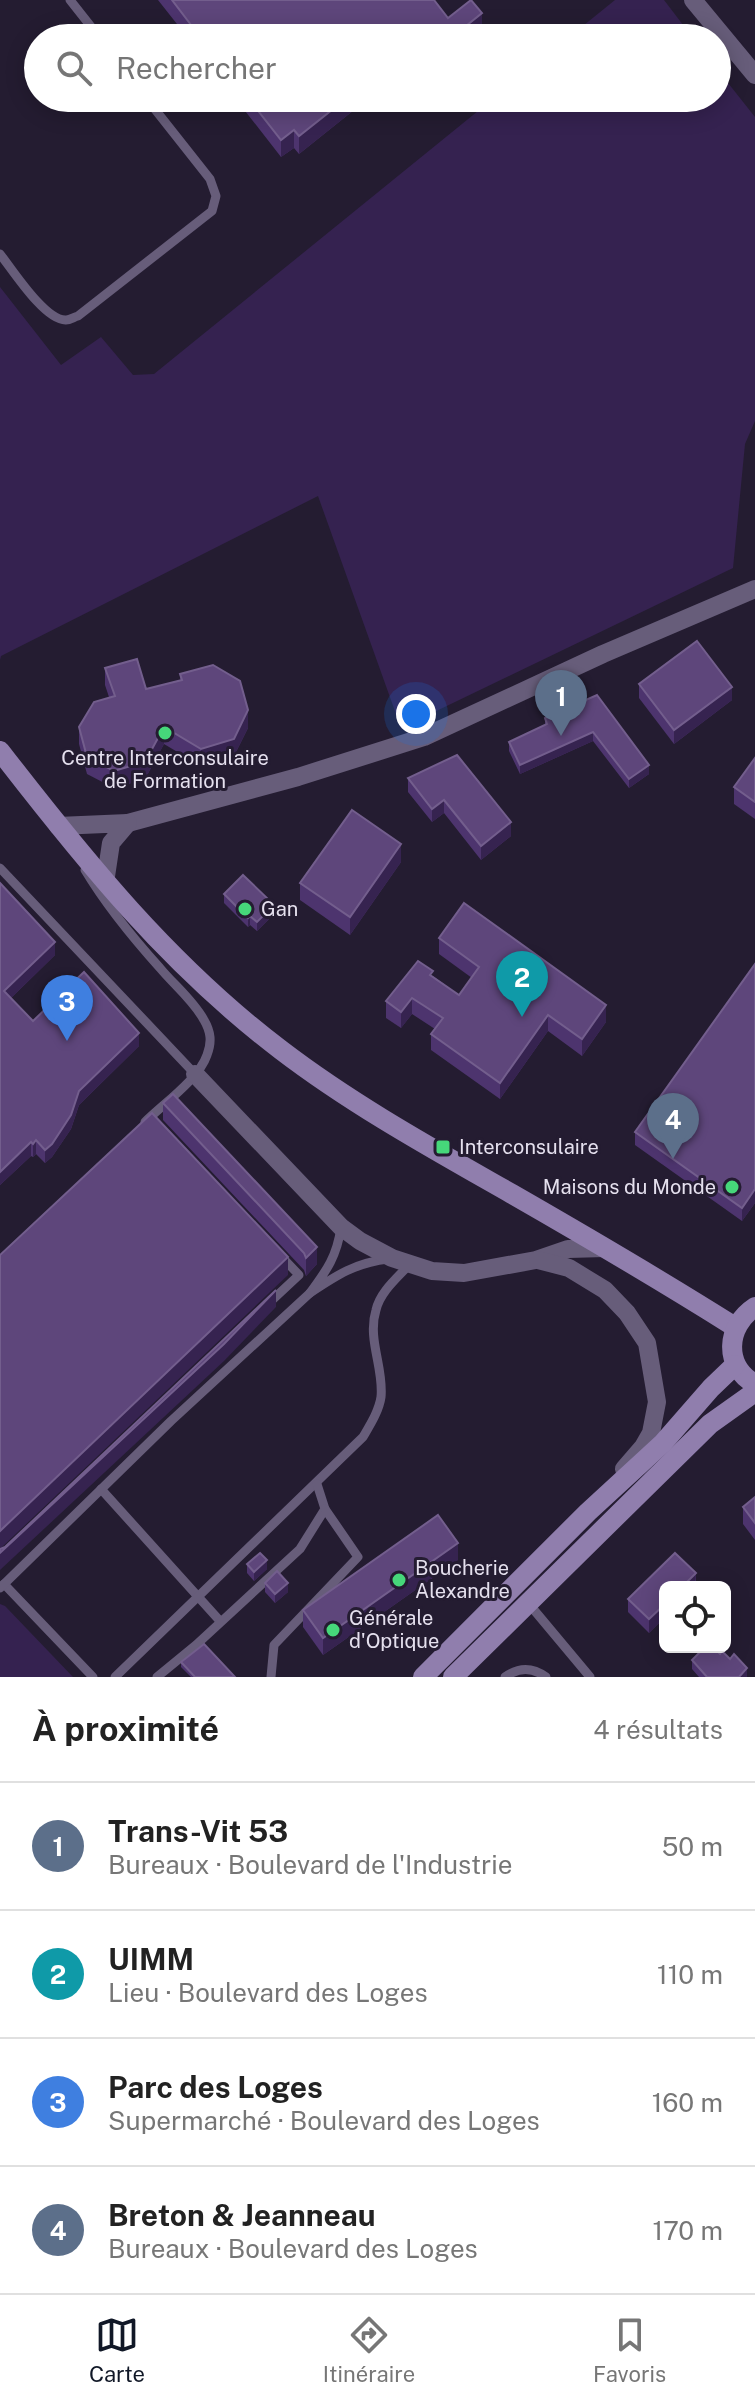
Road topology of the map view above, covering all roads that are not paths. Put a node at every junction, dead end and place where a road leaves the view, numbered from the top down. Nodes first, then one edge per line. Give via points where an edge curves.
1 (70, 0) edge
2 (693, 0) edge
3 (89, 24) edge
4 (713, 24) edge
5 (731, 46) edge
6 (755, 75) edge
7 (157, 112) edge
8 (0, 254) edge
9 (755, 589) edge
10 (0, 751) edge
11 (128, 823) junction
12 (58, 826) junction
13 (0, 868) edge
14 (105, 883) junction
15 (195, 1074) junction
16 (150, 1117) junction
17 (158, 1125) edge
18 (136, 1131) edge
19 (341, 1227) junction
20 (605, 1248) junction
21 (278, 1252) edge
22 (536, 1260) junction
23 (401, 1262) junction
24 (310, 1293) junction
25 (755, 1307) edge
26 (262, 1310) edge
27 (735, 1327) junction
28 (735, 1365) junction
29 (755, 1384) edge
30 (755, 1392) edge
31 (317, 1484) junction
32 (101, 1489) junction
33 (325, 1509) junction
34 (588, 1512) junction
35 (2, 1586) edge
36 (199, 1597) junction
37 (529, 1604) junction
38 (220, 1621) junction
39 (93, 1677) edge
40 (115, 1677) edge
41 (157, 1677) edge
42 (271, 1677) edge
43 (423, 1677) edge
44 (453, 1677) edge
45 (505, 1677) edge
46 (546, 1677) edge
47 (590, 1677) edge

1 - 3 lane
2 - 4 street
5 - 6 street
7 - 8 lane via 210,179 216,196 212,211 78,316 64,320 51,315
9 - 11 street via 424,737
10 - 12 main road
11 - 12 street
11 - 14 street via 111,843
12 - 14 main road
12 - 15 lane via 99,894 204,1019 211,1038 207,1057
13 - 15 lane
14 - 20 main road via 187,970 281,1050 392,1126
15 - 16 lane
15 - 19 street
16 - 17 lane
16 - 18 lane
19 - 23 street
19 - 24 lane via 330,1266
20 - 22 street via 568,1249
20 - 27 main road
21 - 26 lane via 299,1275
22 - 23 street via 464,1273
22 - 34 street via 569,1268 605,1290 647,1343 657,1402 651,1433
23 - 24 lane via 368,1261
23 - 31 lane via 376,1309 373,1339 381,1399 374,1420 353,1450
24 - 32 lane
25 - 27 main road
27 - 28 main road
28 - 29 main road
28 - 34 main road via 663,1443
30 - 37 main road via 710,1424
31 - 33 lane
31 - 36 lane
32 - 35 lane
32 - 36 lane
33 - 38 lane via 300,1549
33 - 42 lane via 358,1557 274,1645
34 - 43 main road
35 - 39 lane
36 - 38 lane
36 - 40 lane
37 - 44 main road
37 - 47 lane
38 - 41 lane
45 - 46 lane via 530,1669

